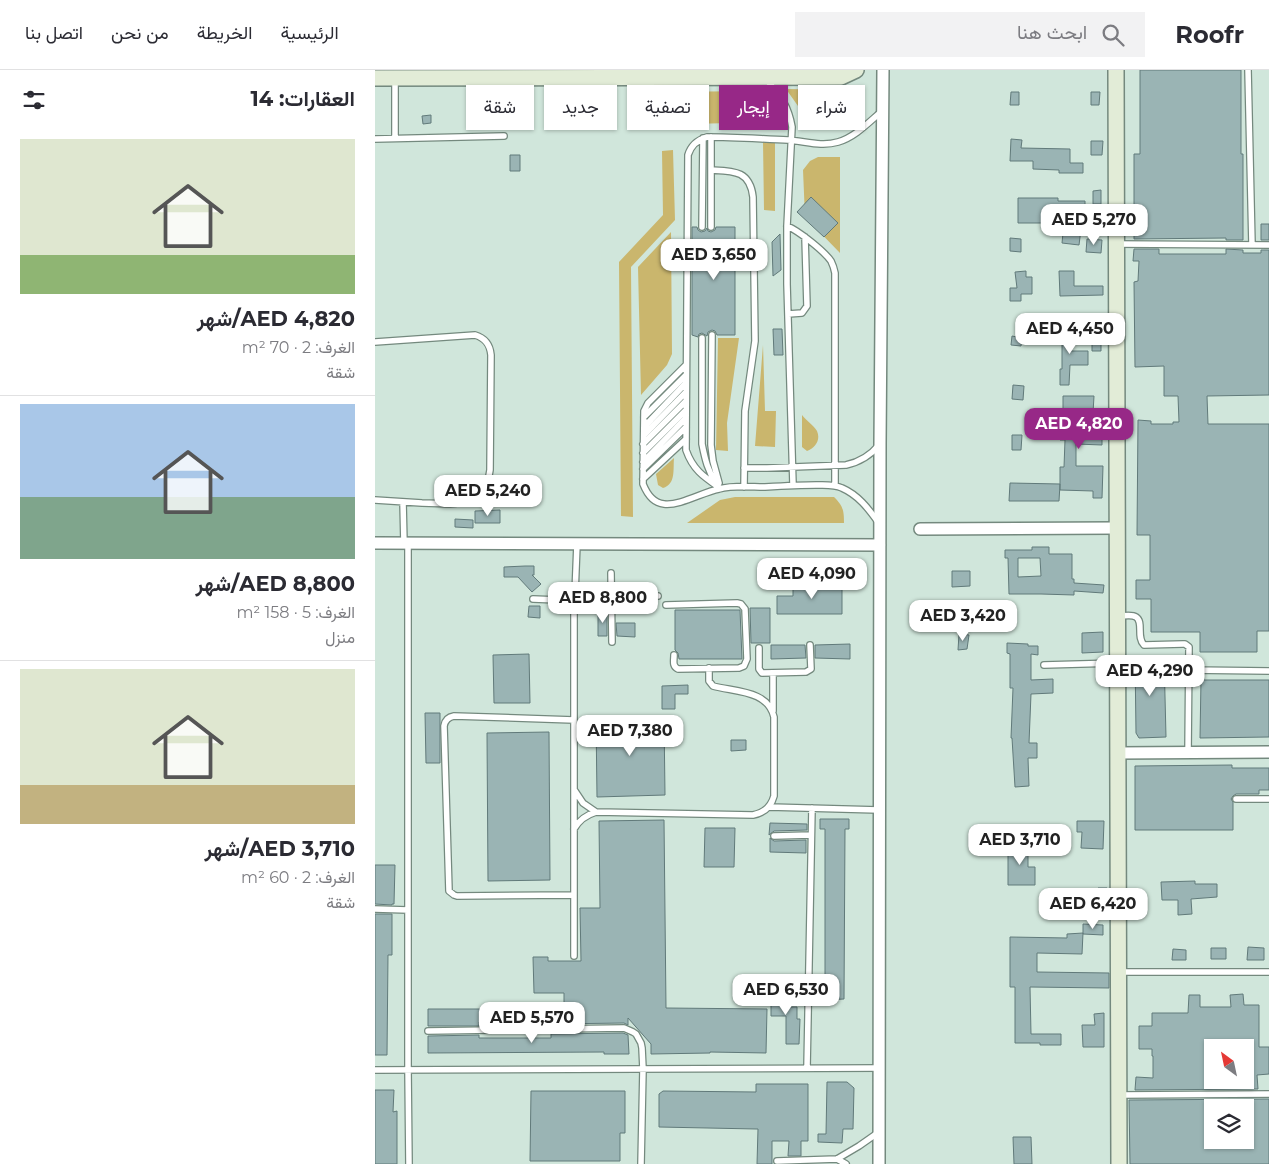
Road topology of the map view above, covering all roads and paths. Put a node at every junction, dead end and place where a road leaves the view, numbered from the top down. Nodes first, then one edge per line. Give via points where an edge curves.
1 (856, 70) edge
2 (883, 70) edge
3 (1116, 70) edge
4 (1248, 70) edge
5 (417, 74) edge
6 (521, 74) edge
7 (680, 74) edge
8 (788, 74) edge
9 (805, 74) edge
10 (765, 77) junction
11 (375, 78) edge
12 (395, 78) junction
13 (882, 111) junction
14 (504, 136) dead end
15 (711, 137) junction
16 (395, 138) junction
17 (703, 138) junction
18 (375, 139) edge
19 (790, 140) junction
20 (711, 170) junction
21 (787, 226) junction
22 (711, 227) dead end
23 (702, 228) dead end
24 (805, 237) junction
25 (1116, 244) junction
26 (1252, 245) junction
27 (1269, 246) edge
28 (788, 314) junction
29 (712, 335) dead end
30 (702, 338) dead end
31 (375, 342) edge
32 (686, 365) junction
33 (686, 375) junction
34 (686, 383) junction
35 (686, 392) junction
36 (686, 402) junction
37 (686, 410) junction
38 (644, 416) junction
39 (686, 418) junction
40 (686, 426) junction
41 (644, 427) junction
42 (644, 435) junction
43 (686, 439) junction
44 (643, 444) junction
45 (880, 444) junction
46 (643, 453) junction
47 (643, 462) junction
48 (834, 466) junction
49 (744, 468) junction
50 (793, 468) junction
51 (643, 470) junction
52 (643, 479) junction
53 (793, 485) junction
54 (835, 486) junction
55 (744, 487) junction
56 (720, 488) junction
57 (375, 500) edge
58 (403, 502) junction
59 (880, 526) junction
60 (1117, 528) junction
61 (920, 529) dead end
62 (375, 543) edge
63 (406, 544) junction
64 (577, 544) junction
65 (880, 545) junction
66 (611, 573) dead end
67 (574, 594) junction
68 (658, 596) dead end
69 (611, 598) junction
70 (594, 599) junction
71 (533, 600) dead end
72 (558, 600) junction
73 (575, 604) junction
74 (666, 605) dead end
75 (1117, 616) junction
76 (612, 642) dead end
77 (810, 645) dead end
78 (759, 648) dead end
79 (674, 655) dead end
80 (1117, 662) junction
81 (1044, 665) dead end
82 (709, 668) junction
83 (1189, 670) junction
84 (1269, 672) edge
85 (773, 673) junction
86 (773, 710) junction
87 (574, 720) junction
88 (1188, 752) junction
89 (1269, 752) edge
90 (1117, 753) junction
91 (574, 790) junction
92 (1236, 799) dead end
93 (1269, 799) edge
94 (769, 807) junction
95 (811, 808) junction
96 (879, 810) junction
97 (596, 812) junction
98 (574, 829) junction
99 (811, 835) junction
100 (774, 836) dead end
101 (574, 895) junction
102 (375, 909) edge
103 (408, 910) junction
104 (574, 956) dead end
105 (1117, 972) junction
106 (1269, 972) edge
107 (428, 1031) dead end
108 (807, 1068) junction
109 (879, 1068) junction
110 (643, 1069) junction
111 (375, 1070) edge
112 (408, 1070) junction
113 (1269, 1094) edge
114 (1118, 1095) junction
115 (879, 1132) junction
116 (837, 1159) junction
117 (777, 1161) dead end
118 (409, 1164) edge
119 (641, 1164) edge
120 (846, 1164) edge
121 (879, 1164) edge
122 (1119, 1164) edge

1 - 9 main road via 841,77
2 - 13 street
3 - 25 main road
4 - 26 lane
5 - 6 main road
5 - 12 main road
6 - 7 main road
7 - 10 main road
8 - 9 main road
8 - 10 main road
10 - 19 lane via 790,114
11 - 12 main road
12 - 16 lane
13 - 19 lane via 857,132 837,142 820,144
13 - 45 street
14 - 16 lane
15 - 17 lane
15 - 19 lane
15 - 20 lane
16 - 18 lane
17 - 23 lane
17 - 32 lane via 693,144 688,155
19 - 21 lane
20 - 22 lane
20 - 49 lane via 741,175 750,184 753,197 755,341 745,411
21 - 24 lane
21 - 28 lane
24 - 28 lane via 807,306 802,313
24 - 48 lane via 828,258 835,272
25 - 26 lane
25 - 60 main road
26 - 27 lane
28 - 50 lane
29 - 56 lane via 711,445
30 - 56 lane via 702,444 711,475
31 - 58 lane via 475,335 484,338 491,350 490,470 483,490 458,504
32 - 33 lane
32 - 38 lane via 648,403
33 - 34 lane
33 - 38 lane
34 - 35 lane
34 - 41 lane
35 - 36 lane
35 - 42 lane
36 - 37 lane
36 - 44 lane
37 - 39 lane
37 - 46 lane
38 - 41 lane
39 - 40 lane
39 - 47 lane
40 - 43 lane
40 - 51 lane
41 - 42 lane
42 - 44 lane
43 - 52 lane
43 - 56 lane via 686,450 692,464
44 - 46 lane
45 - 48 lane via 861,461
45 - 59 street
46 - 47 lane
47 - 51 lane
48 - 50 lane
48 - 54 lane
49 - 50 lane
49 - 55 lane
50 - 53 lane
51 - 52 lane
52 - 56 lane via 651,498 665,505
53 - 54 lane
53 - 55 lane
54 - 59 lane via 858,498
55 - 56 lane
57 - 58 lane
58 - 63 lane
59 - 65 street
60 - 61 street
60 - 75 main road
62 - 63 street
63 - 64 street
63 - 103 lane
64 - 65 street
64 - 67 lane
65 - 96 street
66 - 69 lane
67 - 70 lane
67 - 72 lane
67 - 73 lane via 569,600
67 - 73 lane via 581,598
68 - 69 lane
69 - 70 lane
69 - 76 lane
70 - 73 lane
71 - 72 lane
72 - 73 lane
73 - 87 lane
74 - 82 lane via 737,603 745,607 745,664 739,668
75 - 80 main road
75 - 83 lane via 1137,618 1144,645 1187,645
77 - 85 lane via 810,671
78 - 85 lane via 760,671
79 - 82 lane via 673,664 678,669
80 - 81 lane
80 - 90 main road
82 - 86 lane via 709,682 713,686 757,696
83 - 84 lane
83 - 88 lane
85 - 86 lane
86 - 94 lane via 774,796
87 - 91 lane
87 - 101 lane via 455,716 444,723 449,891 457,896
88 - 89 street
88 - 90 street
90 - 105 main road
91 - 97 lane via 583,803
91 - 98 lane
92 - 93 lane
94 - 95 lane
94 - 97 lane via 753,816
95 - 96 lane
95 - 99 lane
96 - 109 street
97 - 98 lane via 583,818
98 - 101 lane
99 - 100 lane
99 - 108 lane
101 - 104 lane
102 - 103 lane
103 - 112 lane
105 - 106 lane
105 - 114 main road
107 - 110 lane via 625,1028 639,1038
108 - 109 lane
108 - 110 lane
109 - 115 street
110 - 112 lane
110 - 119 lane
111 - 112 lane
112 - 118 lane
113 - 114 lane
114 - 122 main road
115 - 116 lane
115 - 121 street
116 - 117 lane
116 - 120 lane

